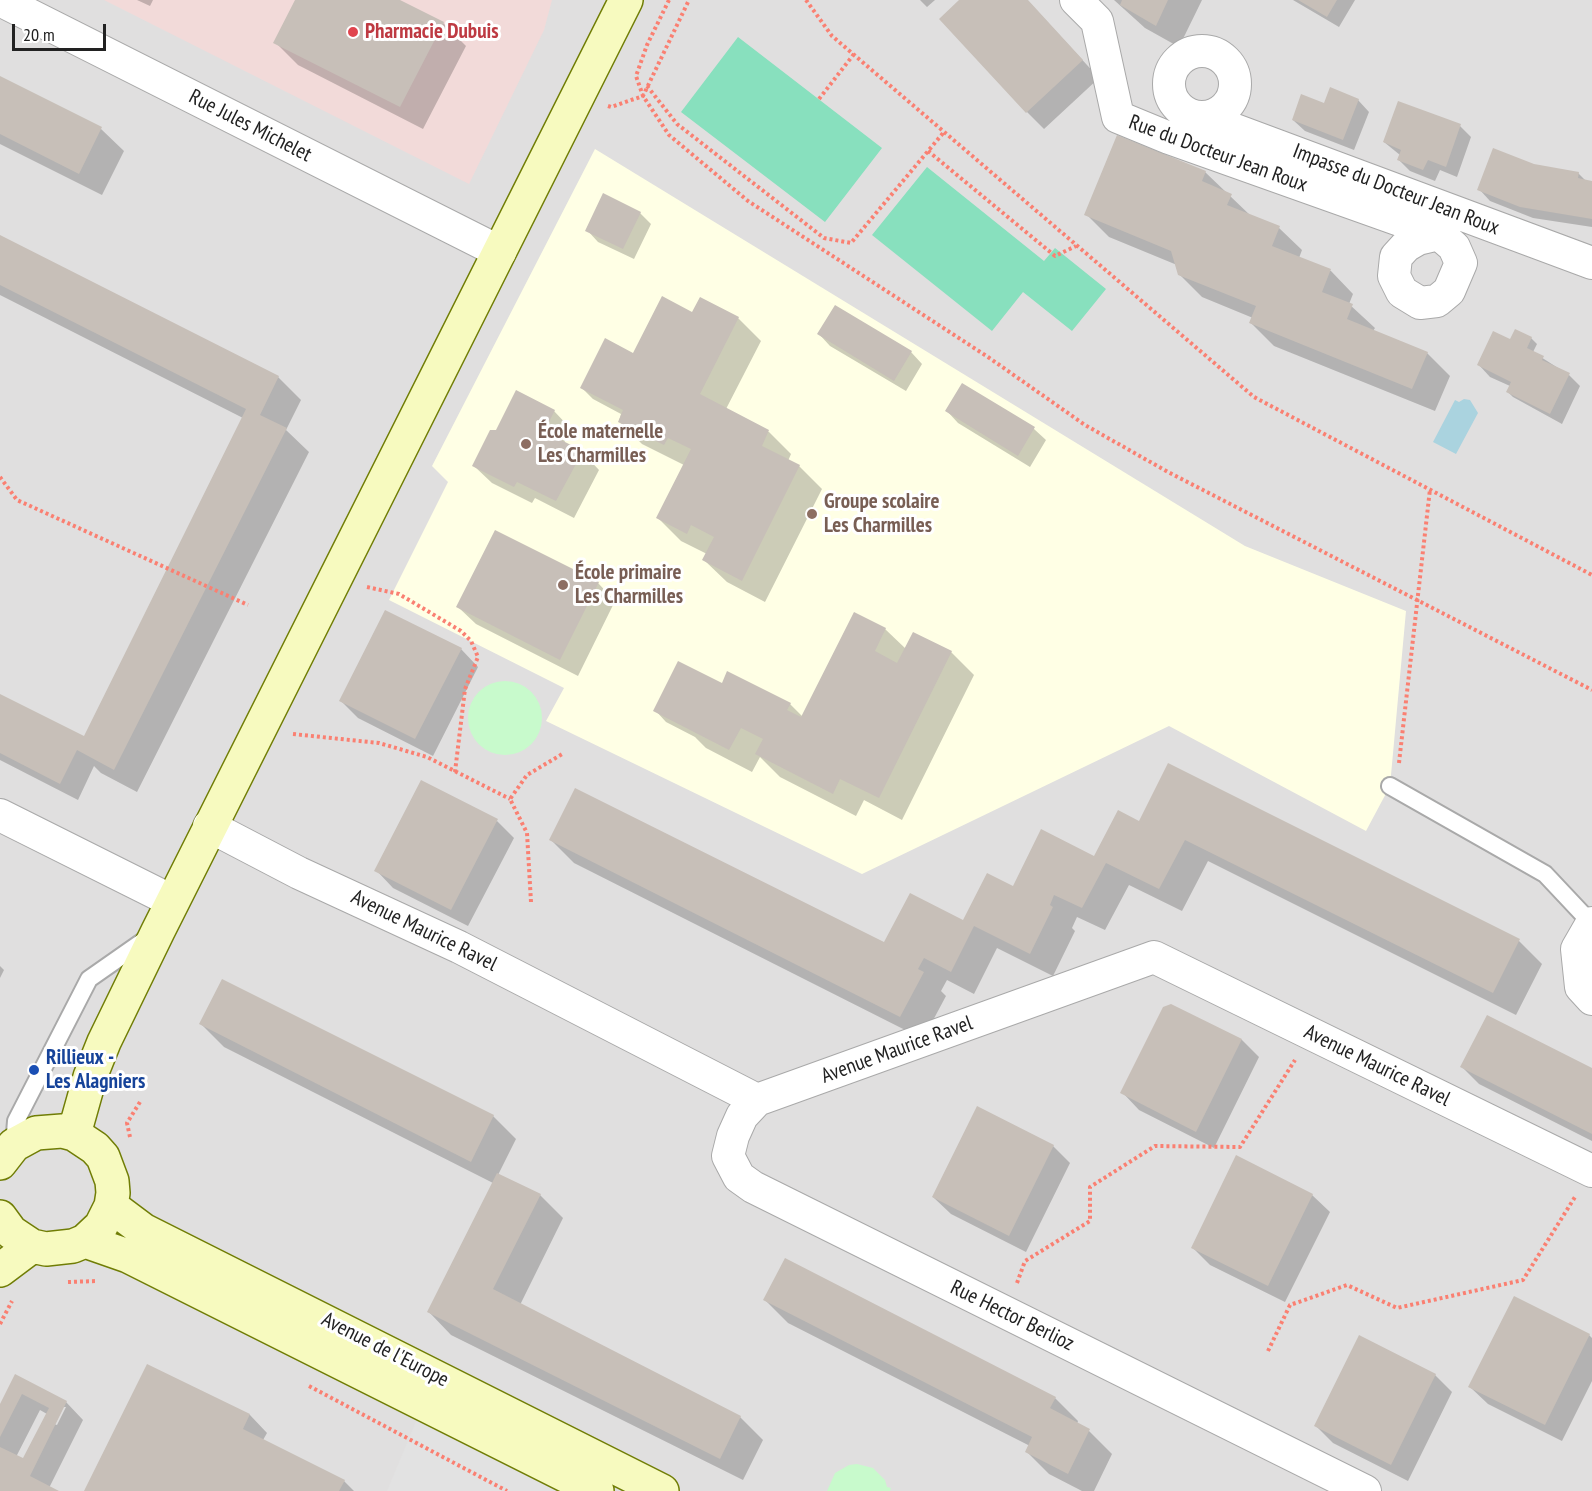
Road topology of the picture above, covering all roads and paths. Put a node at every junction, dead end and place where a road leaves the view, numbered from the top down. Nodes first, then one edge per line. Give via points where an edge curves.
1 (0, 0) edge
2 (626, 0) edge
3 (669, 0) edge
4 (689, 0) edge
5 (806, 0) edge
6 (1076, 0) edge
7 (854, 54) junction
8 (647, 86) junction
9 (643, 96) junction
10 (819, 99) dead end
11 (1200, 117) dead end
12 (944, 132) junction
13 (928, 151) junction
14 (1439, 234) dead end
15 (1077, 246) junction
16 (500, 252) junction
17 (1592, 262) edge
18 (0, 477) edge
19 (1430, 489) junction
20 (1592, 575) edge
21 (334, 579) junction
22 (1419, 600) junction
23 (248, 605) dead end
24 (1592, 690) edge
25 (291, 734) dead end
26 (564, 753) dead end
27 (1399, 765) dead end
28 (455, 772) junction
29 (1390, 786) dead end
30 (510, 799) junction
31 (0, 815) edge
32 (209, 826) junction
33 (172, 902) junction
34 (531, 902) dead end
35 (1592, 924) edge
36 (158, 931) junction
37 (1592, 999) edge
38 (1311, 1034) junction
39 (757, 1100) junction
40 (140, 1102) dead end
41 (128, 1123) dead end
42 (74, 1134) junction
43 (7, 1154) edge
44 (1592, 1171) edge
45 (111, 1206) junction
46 (0, 1216) edge
47 (85, 1240) junction
48 (32, 1246) junction
49 (8, 1282) edge
50 (1006, 1312) junction
51 (0, 1324) edge
52 (1268, 1351) dead end
53 (597, 1491) edge
54 (662, 1491) edge
55 (1365, 1491) edge

1 - 16 street, Rue Jules Michelet
2 - 16 street
3 - 9 path via 636,76
4 - 8 path
5 - 7 path via 832,36
6 - 14 street, Rue du Docteur Jean Roux via 1097,21 1118,117
7 - 10 path
7 - 12 path
8 - 9 path
8 - 13 path via 677,124 824,238 851,243
9 - 22 path via 669,135 748,201 988,357 1084,425
11 - 17 street, Impasse du Docteur Jean Roux
12 - 13 path
12 - 15 path
13 - 15 path via 1055,256
15 - 19 path via 1254,397
16 - 21 street
18 - 23 path via 17,500
19 - 20 path
19 - 22 path
21 - 28 path via 399,594 471,641 478,657 465,689
21 - 32 street
22 - 24 path
22 - 27 path
25 - 28 path via 379,744 427,757
26 - 30 path via 527,775
28 - 30 path
29 - 35 lane via 1545,874
30 - 34 path via 527,833
31 - 33 street
32 - 33 street
32 - 39 street, Avenue Maurice Ravel via 299,873 459,947
33 - 36 street
35 - 37 street via 1577,949 1581,987
36 - 42 street via 104,1042
36 - 43 lane via 89,979 16,1121
38 - 39 street, Avenue Maurice Ravel via 1155,957
38 - 44 street, Avenue Maurice Ravel
38 - 50 path via 1240,1147 1155,1146 1090,1187 1090,1221 1025,1261
39 - 50 street, Rue Hector Berlioz via 742,1116 728,1156 739,1177
40 - 41 path
42 - 43 street via 36,1133
42 - 45 street via 95,1148 108,1169 112,1181
44 - 52 path via 1523,1280 1397,1308 1347,1285 1290,1305
45 - 47 street via 101,1226
45 - 54 street, Avenue de l'Europe via 143,1230
46 - 48 street via 11,1232
47 - 48 street via 59,1249
47 - 53 street, Avenue de l'Europe via 128,1256
48 - 49 street
49 - 51 path
50 - 55 street, Rue Hector Berlioz

